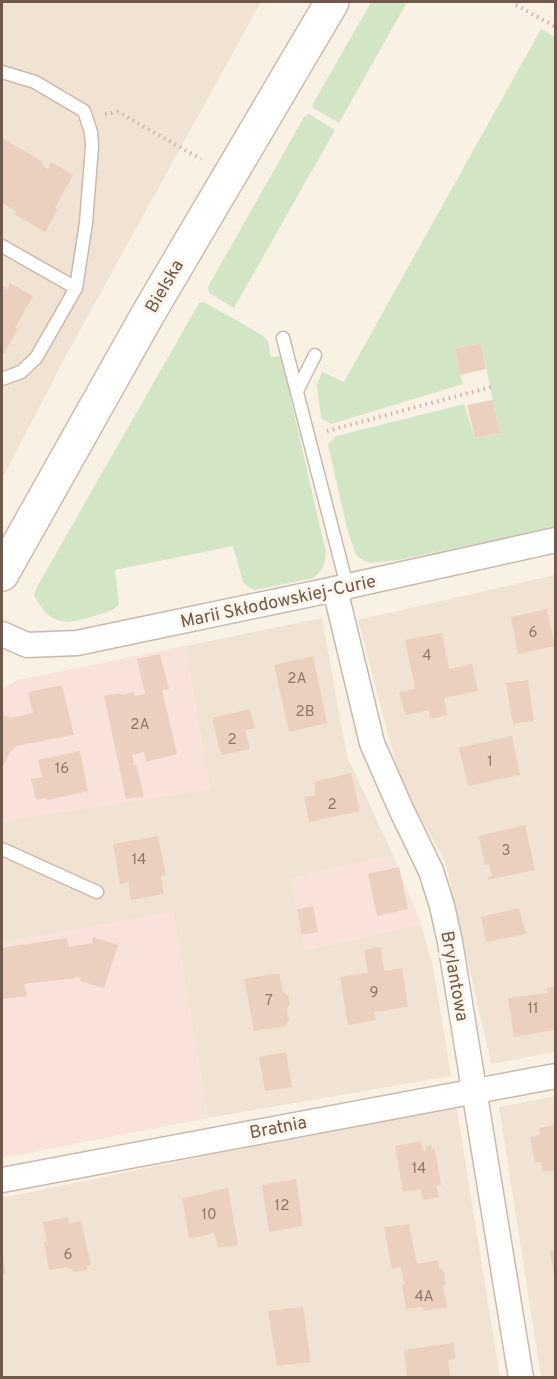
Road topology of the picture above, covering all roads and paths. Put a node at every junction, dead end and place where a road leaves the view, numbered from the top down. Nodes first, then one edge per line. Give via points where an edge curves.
1 (332, 2) edge
2 (516, 5) dead end
3 (555, 27) edge
4 (2, 72) edge
5 (87, 117) junction
6 (201, 159) dead end
7 (2, 246) edge
8 (76, 288) junction
9 (283, 338) dead end
10 (315, 356) dead end
11 (2, 380) edge
12 (490, 387) dead end
13 (297, 391) junction
14 (309, 436) junction
15 (555, 540) edge
16 (2, 574) edge
17 (341, 588) junction
18 (2, 634) edge
19 (2, 849) edge
20 (97, 892) dead end
21 (555, 1076) edge
22 (475, 1090) junction
23 (2, 1180) edge
24 (521, 1377) edge

1 - 16 main road, Bielska via 148,314
2 - 3 path
4 - 5 lane via 35,82 84,111
5 - 6 path via 118,112
5 - 8 lane via 92,146
7 - 8 lane
8 - 11 lane via 36,358 21,372
9 - 13 lane
10 - 13 lane
12 - 14 path
13 - 14 lane
14 - 17 lane
15 - 17 street, Marii Skłodowskiej-Curie
17 - 18 street, Marii Skłodowskiej-Curie via 77,643 27,645
17 - 22 street, Brylantowa via 372,743 431,871 442,906
19 - 20 lane
21 - 22 street, Bratnia
22 - 23 street, Bratnia
22 - 24 street, Brylantowa

